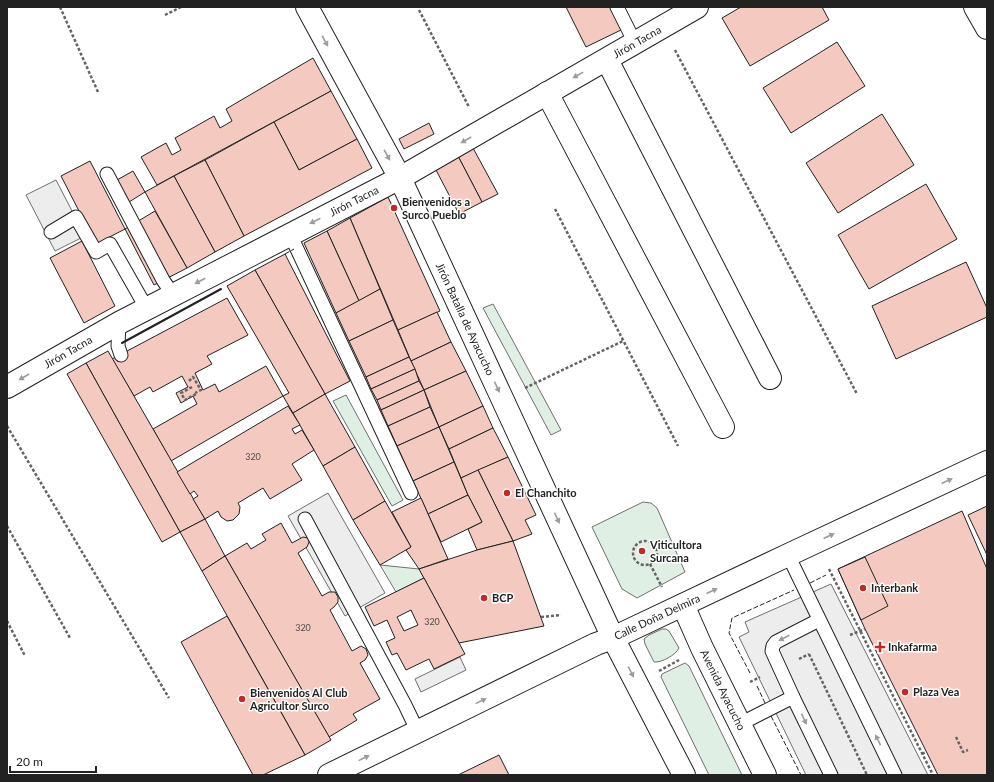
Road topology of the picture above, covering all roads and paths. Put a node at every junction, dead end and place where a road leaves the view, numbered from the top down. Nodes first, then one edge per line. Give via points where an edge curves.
1 (60, 7) edge
2 (181, 7) edge
3 (307, 7) edge
4 (617, 7) edge
5 (697, 7) edge
6 (975, 7) edge
7 (419, 10) dead end
8 (165, 15) dead end
9 (662, 27) junction
10 (987, 28) edge
11 (635, 43) junction
12 (607, 60) junction
13 (98, 92) dead end
14 (547, 93) junction
15 (481, 131) junction
16 (107, 174) dead end
17 (400, 178) junction
18 (555, 209) dead end
19 (51, 232) dead end
20 (290, 234) junction
21 (173, 295) junction
22 (147, 309) junction
23 (119, 323) junction
24 (623, 341) junction
25 (121, 354) dead end
26 (770, 378) dead end
27 (189, 381) dead end
28 (7, 387) edge
29 (192, 387) dead end
30 (857, 394) dead end
31 (502, 398) junction
32 (7, 426) edge
33 (723, 427) dead end
34 (678, 446) dead end
35 (987, 462) edge
36 (412, 494) dead end
37 (305, 519) dead end
38 (7, 526) edge
39 (788, 555) junction
40 (650, 564) junction
41 (829, 569) dead end
42 (663, 588) dead end
43 (683, 605) junction
44 (561, 615) dead end
45 (541, 618) dead end
46 (819, 620) junction
47 (7, 621) edge
48 (865, 628) dead end
49 (860, 630) junction
50 (70, 638) dead end
51 (613, 638) junction
52 (831, 644) junction
53 (808, 654) junction
54 (25, 656) dead end
55 (679, 660) dead end
56 (780, 668) junction
57 (658, 671) dead end
58 (750, 682) dead end
59 (794, 697) junction
60 (169, 698) dead end
61 (740, 724) junction
62 (418, 732) junction
63 (956, 737) dead end
64 (968, 750) dead end
65 (926, 752) dead end
66 (922, 754) junction
67 (329, 775) edge
68 (684, 775) edge
69 (765, 775) edge
70 (831, 775) edge
71 (866, 775) edge
72 (895, 775) edge
73 (933, 775) edge

1 - 13 path
2 - 8 path
3 -> 17 street, Jirón Batalla de Ayacucho
4 - 11 lane
5 - 9 street, Jirón Tacna
6 - 10 street
7 - 15 path
9 - 11 street, Jirón Tacna
9 - 30 path
11 - 12 street, Jirón Tacna
12 -> 14 street, Jirón Tacna
12 - 26 street
14 - 15 street, Jirón Tacna
14 - 33 street
15 -> 17 street, Jirón Tacna
16 - 21 lane
17 -> 20 street, Jirón Tacna
17 -> 31 street, Jirón Batalla de Ayacucho
18 - 24 path
19 - 22 lane via 76,217 96,252 110,244
20 -> 21 street, Jirón Tacna
20 - 36 lane
21 - 22 street, Jirón Tacna
22 - 23 street, Jirón Tacna
23 - 25 lane via 118,346
23 -> 28 street, Jirón Tacna
24 - 31 path
24 - 34 path
27 - 29 path via 193,377 200,390 185,400 180,393
31 -> 51 street, Jirón Batalla de Ayacucho
32 - 60 path
39 -> 35 street, Calle Doña Delmira
37 - 62 lane
38 - 50 path
43 -> 39 street, Calle Doña Delmira
39 - 46 lane
40 - 40 path via 656,558 657,550 645,541 637,544 632,554 635,561 642,566
40 - 42 path
41 - 49 path
43 - 51 street, Calle Doña Delmira
43 - 61 street, Avenida Ayacucho
44 - 45 path
46 - 52 lane
46 -> 56 lane via 776,642 772,651
47 - 54 path
48 - 49 path
49 - 52 path
49 - 66 path
62 -> 51 street, Calle Doña Delmira
51 -> 68 street
52 - 53 path
72 -> 52 lane
53 - 56 path
53 - 71 path
55 - 57 path
56 - 58 path
56 - 59 lane
59 - 61 lane
59 -> 70 lane
61 - 69 street, Avenida Ayacucho
67 -> 62 street, Calle Doña Delmira
63 - 64 path via 964,752
65 - 66 path
66 - 73 path

